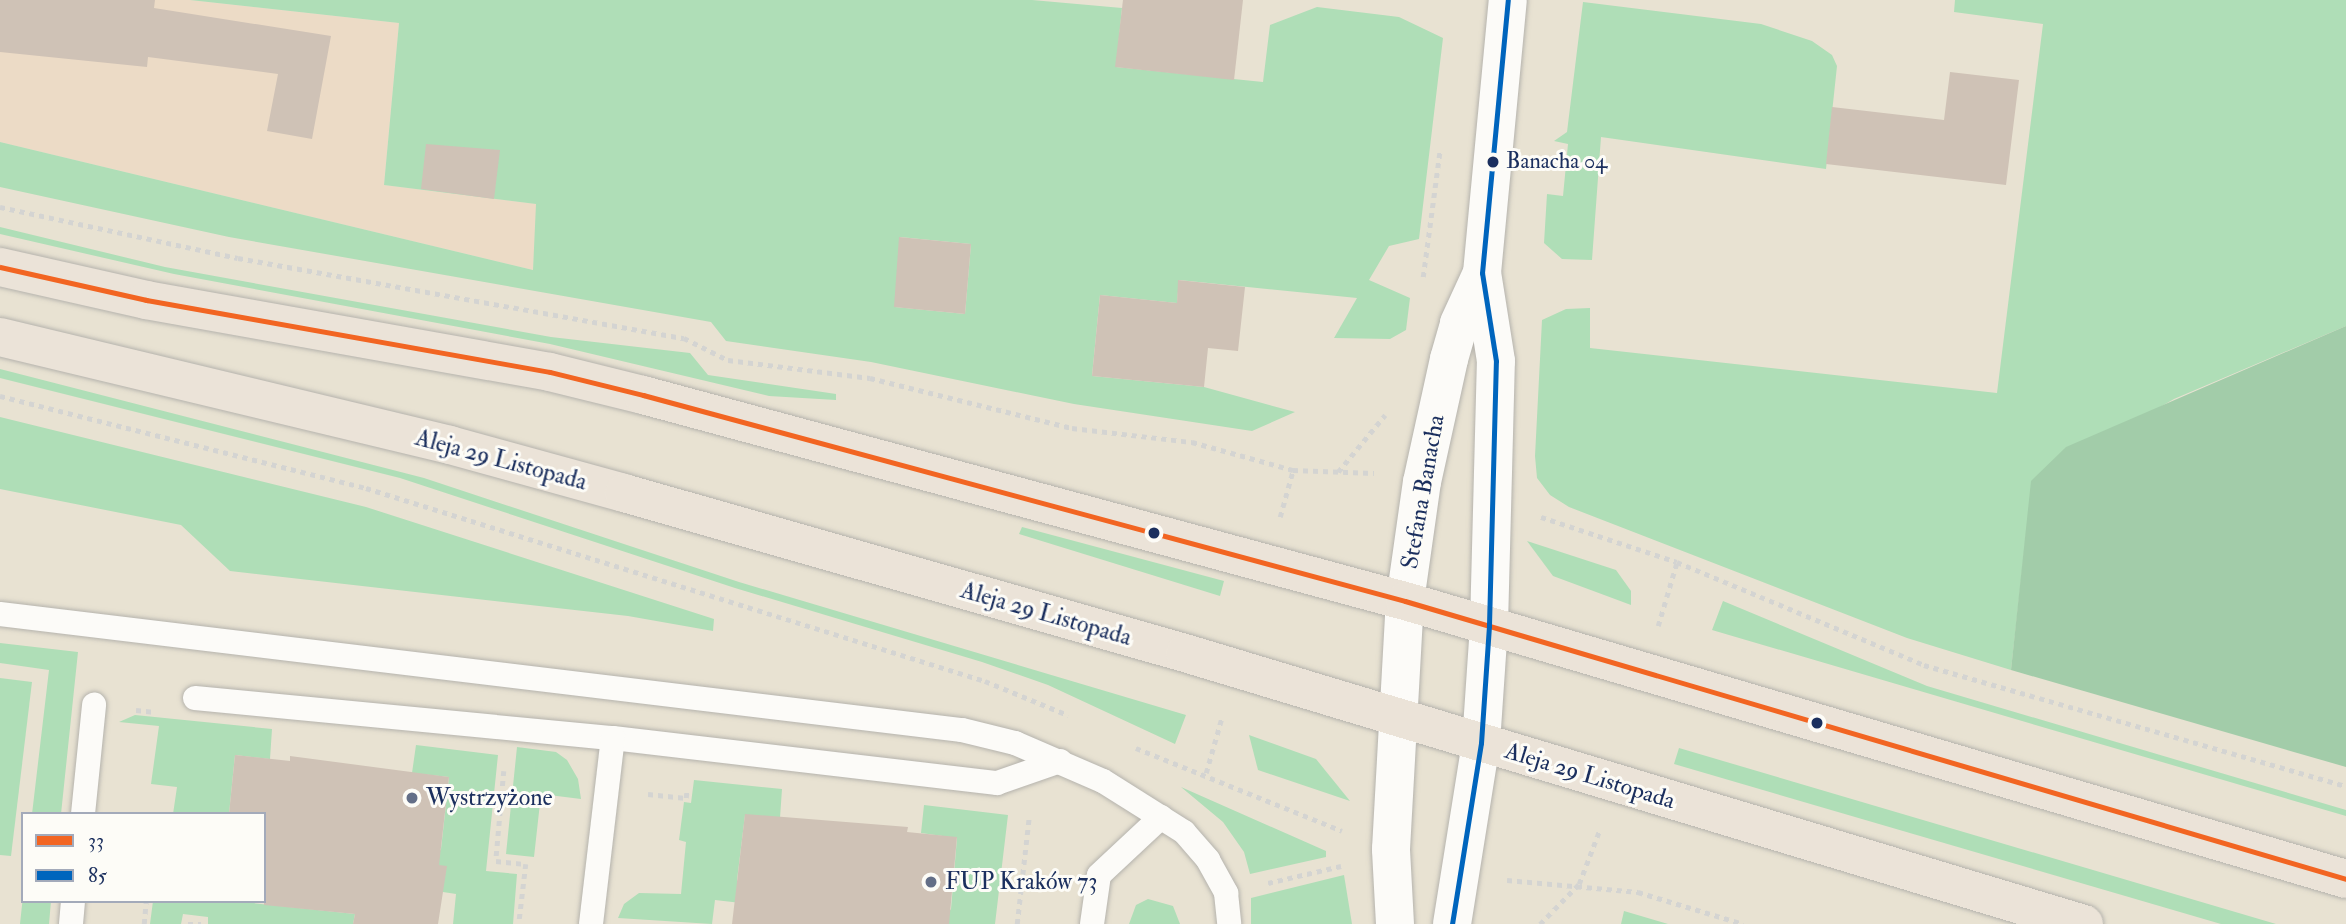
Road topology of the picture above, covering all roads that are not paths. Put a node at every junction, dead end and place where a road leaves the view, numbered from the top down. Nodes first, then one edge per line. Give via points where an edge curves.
1 (1508, 0) edge
2 (0, 267) edge
3 (1482, 273) junction
4 (0, 337) edge
5 (1405, 601) junction
6 (0, 614) edge
7 (1489, 625) junction
8 (195, 698) dead end
9 (94, 705) dead end
10 (1396, 717) junction
11 (613, 738) junction
12 (1480, 743) junction
13 (1060, 761) junction
14 (83, 812) edge
15 (1161, 817) junction
16 (2346, 879) edge
17 (73, 903) edge
18 (71, 924) edge
19 (591, 924) edge
20 (1092, 924) edge
21 (1229, 924) edge
22 (1395, 924) edge
23 (1452, 924) edge
24 (2084, 924) edge

1 - 3 street, Stefana Banacha
2 - 5 main road via 146,300 576,379
3 - 5 street, Stefana Banacha via 1459,323 1449,359 1422,482
3 - 7 street, Stefana Banacha via 1496,361
4 - 10 main road, Aleja 29 Listopada via 450,445
5 - 7 main road
5 - 10 street, Stefana Banacha
6 - 13 lane via 962,730
7 - 12 street, Stefana Banacha
7 - 16 main road
8 - 11 lane
9 - 14 lane
10 - 12 main road, Aleja 29 Listopada
10 - 22 street, Stefana Banacha via 1391,849
11 - 13 lane via 998,783
11 - 19 lane
12 - 23 street, Stefana Banacha
12 - 24 main road, Aleja 29 Listopada
13 - 15 lane
15 - 20 lane via 1099,875
15 - 21 lane via 1184,832 1208,860 1226,893
17 - 18 lane

